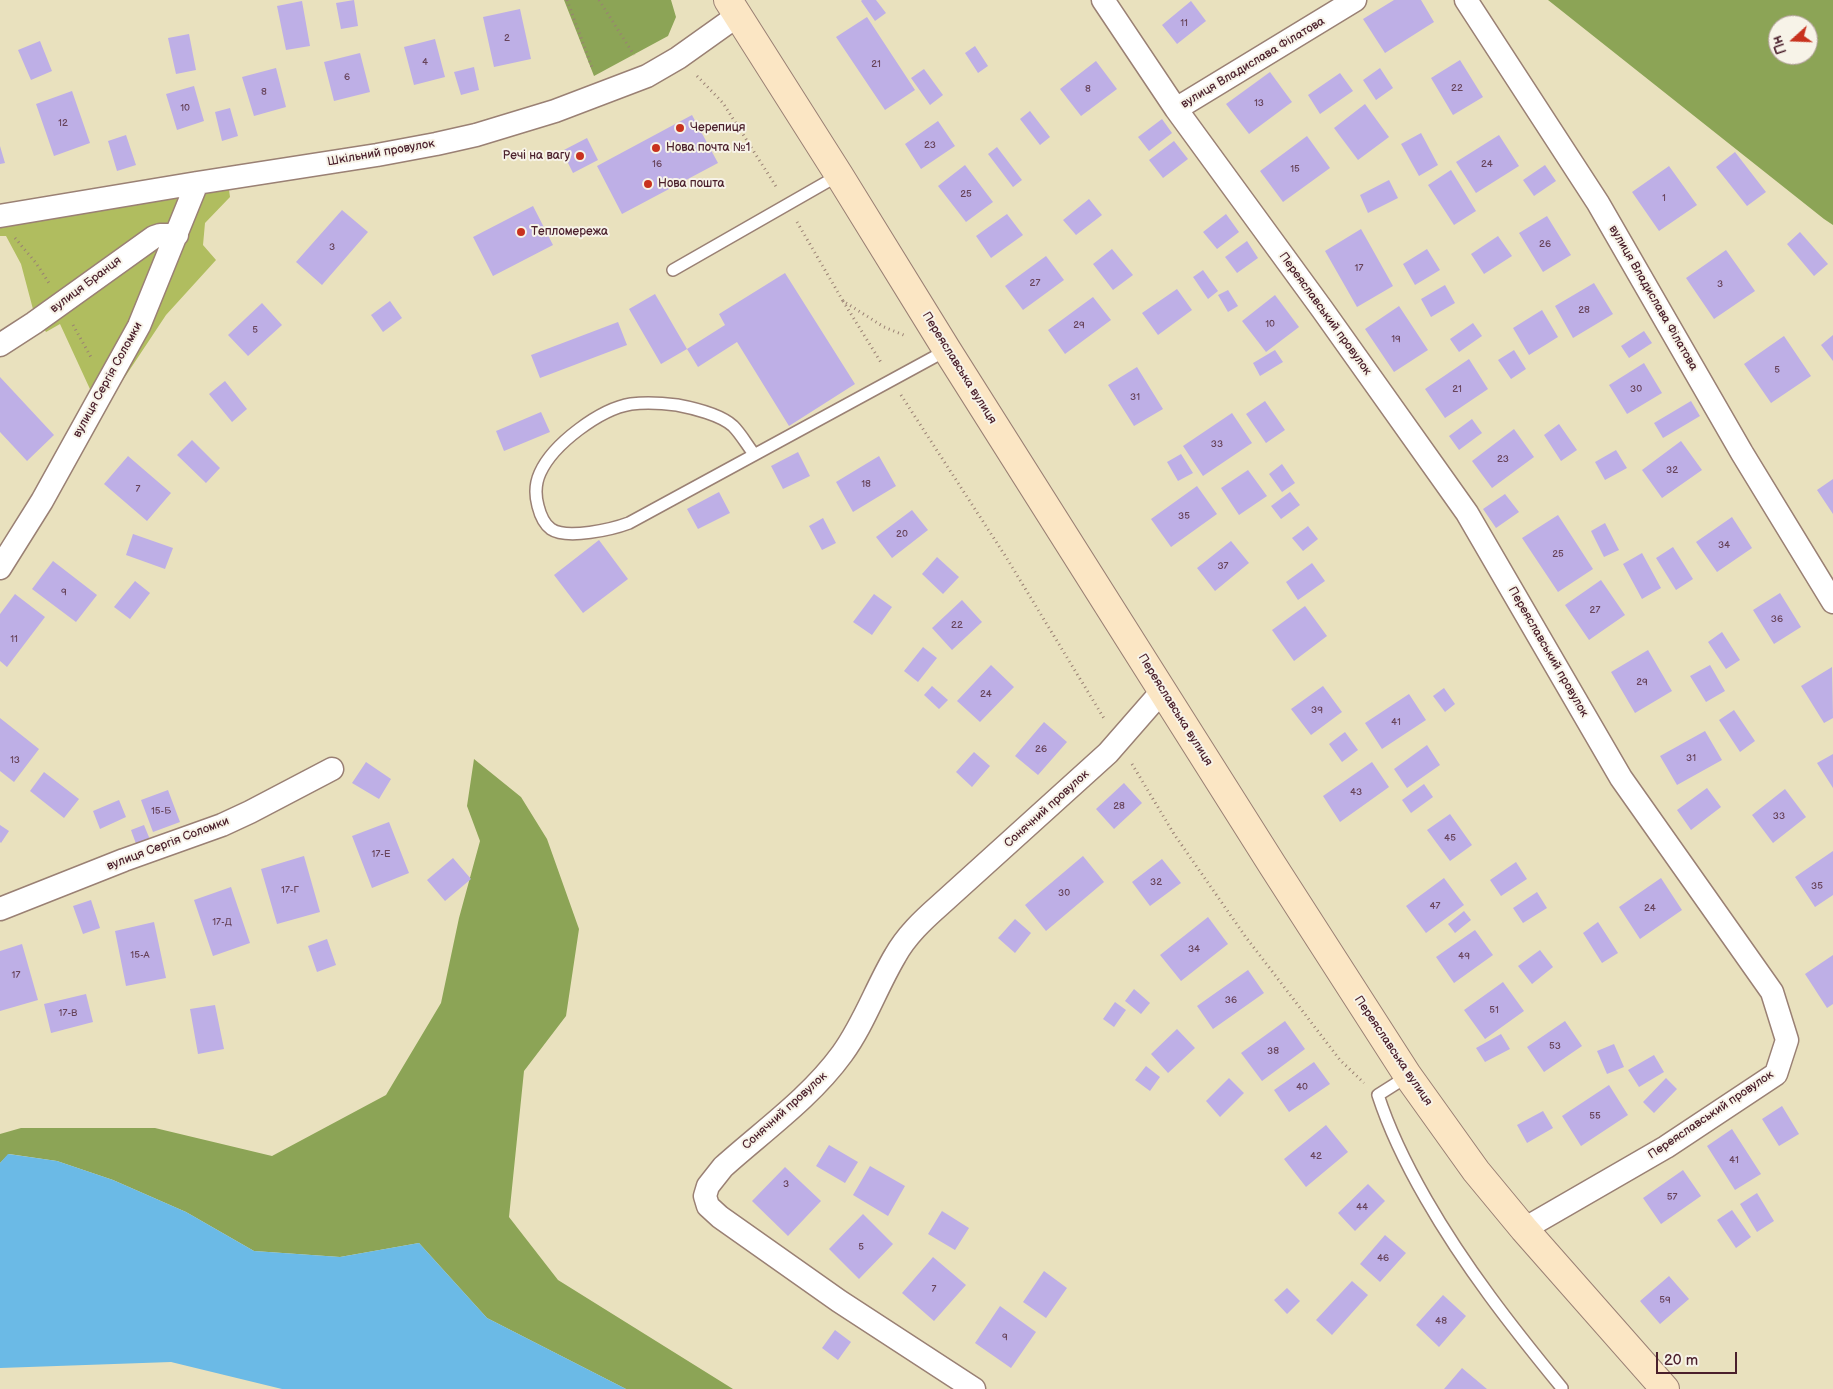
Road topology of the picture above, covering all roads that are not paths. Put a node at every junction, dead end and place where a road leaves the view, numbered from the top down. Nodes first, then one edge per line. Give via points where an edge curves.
1 (1103, 0) edge
2 (1355, 0) edge
3 (1466, 0) edge
4 (732, 8) edge
5 (1176, 109) junction
6 (839, 175) junction
7 (197, 183) junction
8 (0, 216) edge
9 (176, 235) junction
10 (673, 270) dead end
11 (0, 346) edge
12 (947, 350) junction
13 (754, 454) junction
14 (0, 568) edge
15 (1833, 602) edge
16 (1163, 690) junction
17 (332, 769) dead end
18 (0, 909) edge
19 (1408, 1076) junction
20 (1524, 1229) junction
21 (1562, 1388) edge
22 (974, 1389) edge
23 (1665, 1389) edge

1 - 5 street, Переяславський провулок
2 - 5 street, вулиця Владислава Філатова
3 - 15 street, вулиця Владислава Філатова via 1598,203 1742,453
4 - 6 main road, Переяславська вулиця
4 - 7 street, Шкільний провулок via 678,58 647,76 507,126 377,155
5 - 20 street, Переяславський провулок via 1467,513 1621,778 1772,992 1787,1040 1776,1074 1666,1147
6 - 10 lane
6 - 12 main road, Переяславська вулиця
7 - 8 street, Шкільний провулок
7 - 9 street, вулиця Сергія Соломки
9 - 11 street, вулиця Бранця via 154,237
9 - 14 street, вулиця Сергія Соломки via 139,326 42,500
12 - 13 lane
12 - 16 main road, Переяславська вулиця
13 - 13 lane via 640,518 605,530 555,531 546,524 536,498 540,471 560,444 593,421 631,404 669,404 729,422
16 - 19 main road, Переяславська вулиця
16 - 22 street, Сонячний провулок via 1095,766 916,928 895,955 851,1040 829,1071 723,1167 705,1192 705,1200 712,1210 744,1236
17 - 18 street, вулиця Сергія Соломки via 222,825
19 - 20 main road, Переяславська вулиця via 1476,1171
19 - 21 lane via 1378,1095 1401,1153 1460,1254
20 - 23 main road, Переяславська вулиця

